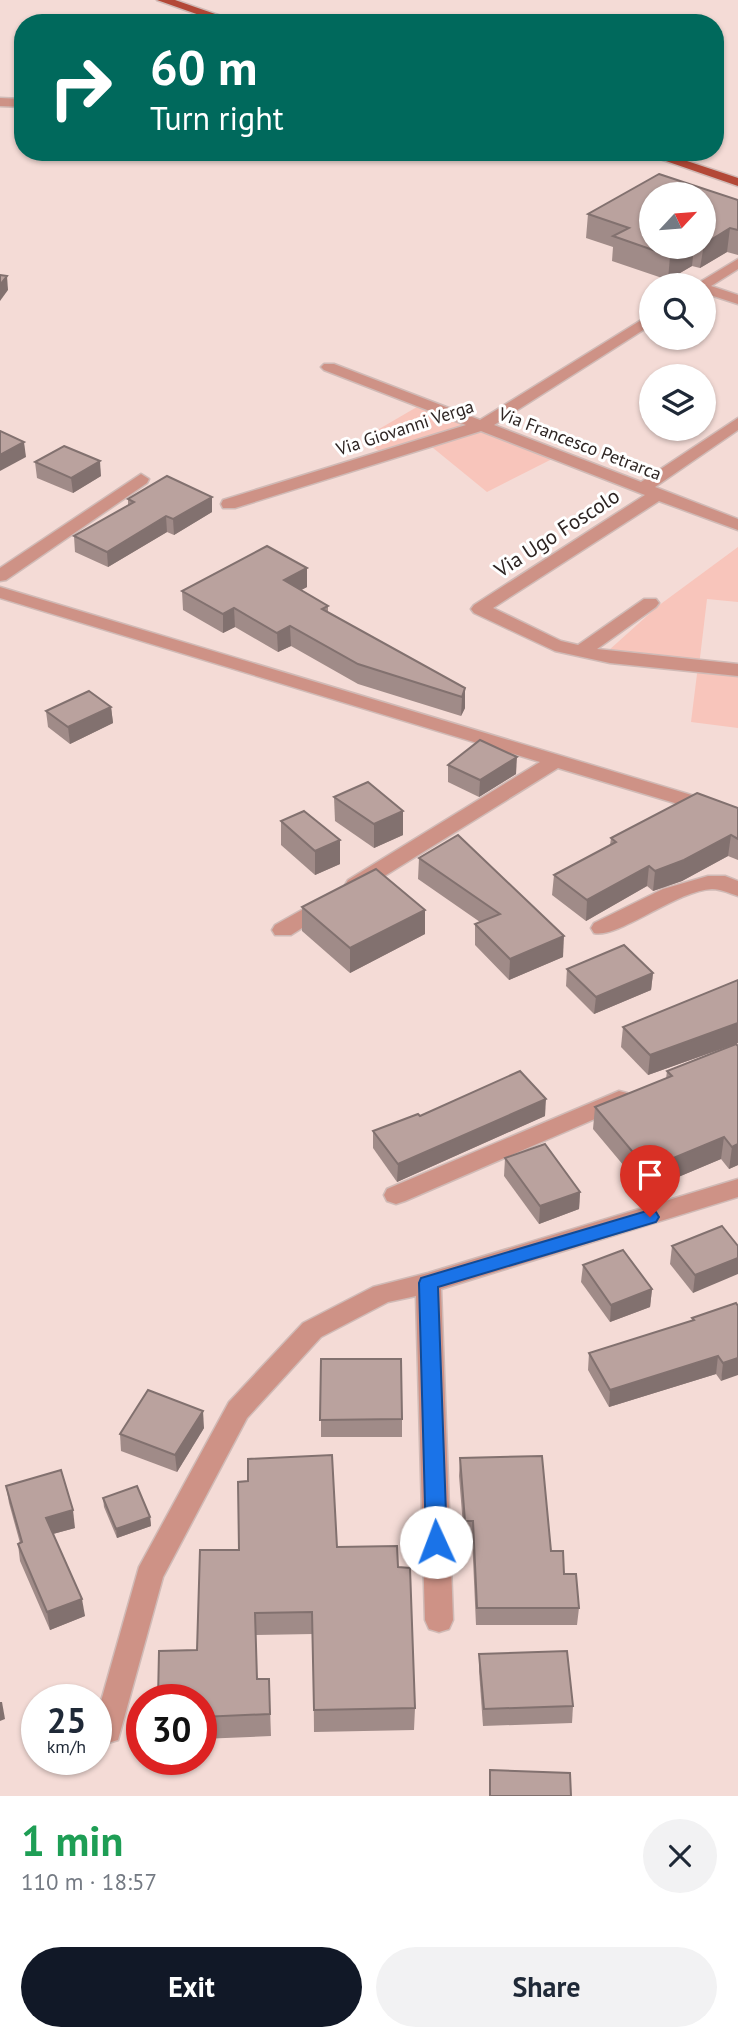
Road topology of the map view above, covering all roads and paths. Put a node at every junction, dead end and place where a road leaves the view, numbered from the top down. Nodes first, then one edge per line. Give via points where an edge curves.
1 (163, 0) edge
2 (207, 14) edge
3 (674, 161) edge
4 (738, 182) edge
5 (738, 263) edge
6 (716, 278) edge
7 (716, 292) edge
8 (738, 300) edge
9 (639, 325) edge
10 (329, 368) dead end
11 (738, 423) edge
12 (481, 426) junction
13 (141, 479) dead end
14 (651, 491) junction
15 (229, 504) dead end
16 (738, 525) edge
17 (0, 576) edge
18 (0, 592) edge
19 (650, 603) dead end
20 (581, 651) junction
21 (738, 670) edge
22 (555, 761) junction
23 (738, 816) edge
24 (738, 889) edge
25 (602, 928) dead end
26 (283, 930) dead end
27 (643, 1088) edge
28 (738, 1188) edge
29 (396, 1195) dead end
30 (428, 1283) junction
31 (439, 1620) dead end
32 (112, 1715) edge

1 - 2 main road
3 - 4 main road
5 - 6 street
7 - 8 street
9 - 12 street, Via Giovanni Verga
10 - 12 street, Via Francesco Petrarca
11 - 14 street, Via Ugo Foscolo
12 - 14 street, Via Francesco Petrarca
12 - 15 street, Via Giovanni Verga
13 - 17 street
14 - 16 street, Via Francesco Petrarca
14 - 20 street, Via Ugo Foscolo via 480,609 555,645
18 - 22 street
19 - 20 street
20 - 21 street
22 - 23 street
22 - 26 street
24 - 25 street via 730,883 709,881 684,888
27 - 29 street
28 - 30 street
30 - 31 street
30 - 32 street via 382,1294 312,1330 238,1410 149,1576

